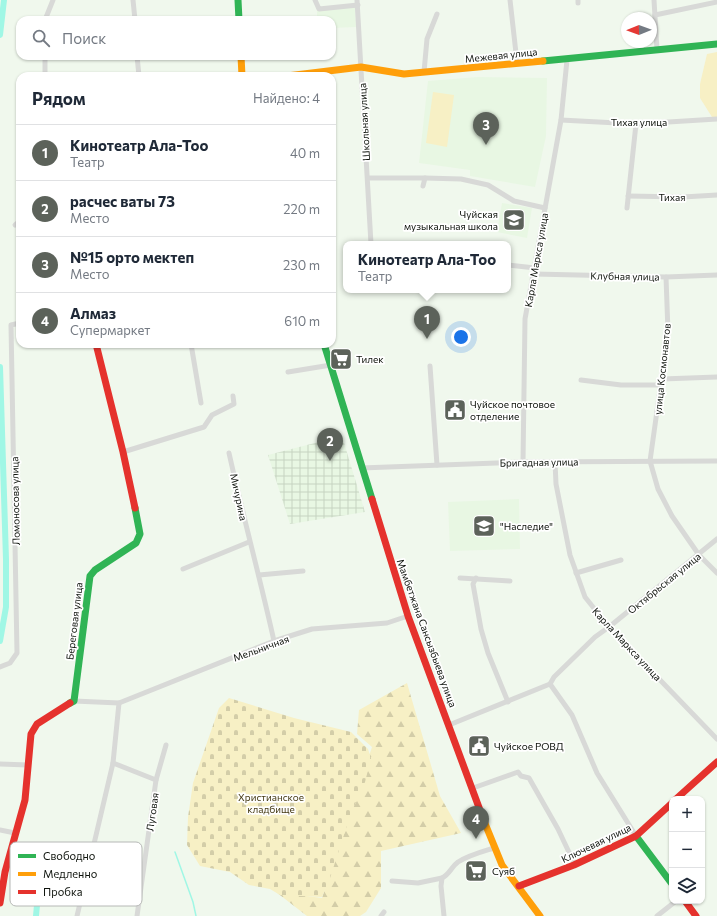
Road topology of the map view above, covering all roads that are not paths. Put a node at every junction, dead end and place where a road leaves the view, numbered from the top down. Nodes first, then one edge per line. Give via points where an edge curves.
1 (53, 0) edge
2 (133, 0) edge
3 (238, 0) edge
4 (315, 0) edge
5 (510, 0) edge
6 (654, 0) edge
7 (717, 2) edge
8 (358, 3) edge
9 (655, 12) edge
10 (437, 14) dead end
11 (657, 15) edge
12 (47, 16) edge
13 (135, 16) edge
14 (239, 16) edge
15 (717, 44) edge
16 (657, 50) joint
17 (45, 60) edge
18 (137, 60) edge
19 (241, 60) edge
20 (567, 60) junction
21 (517, 62) junction
22 (361, 68) junction
23 (45, 72) edge
24 (139, 72) edge
25 (242, 72) edge
26 (324, 72) edge
27 (424, 72) junction
28 (717, 119) edge
29 (561, 120) junction
30 (636, 124) junction
31 (368, 178) junction
32 (425, 178) junction
33 (423, 186) dead end
34 (717, 195) edge
35 (628, 196) junction
36 (545, 208) junction
37 (627, 208) dead end
38 (371, 241) edge
39 (511, 265) edge
40 (535, 268) junction
41 (534, 274) junction
42 (717, 275) edge
43 (666, 277) junction
44 (16, 323) edge
45 (97, 348) edge
46 (192, 348) edge
47 (325, 348) edge
48 (331, 365) junction
49 (430, 366) dead end
50 (288, 372) dead end
51 (717, 377) edge
52 (662, 379) junction
53 (581, 380) dead end
54 (661, 386) junction
55 (233, 396) dead end
56 (201, 403) dead end
57 (123, 452) junction
58 (229, 453) dead end
59 (650, 461) junction
60 (717, 461) edge
61 (524, 462) junction
62 (555, 462) junction
63 (438, 465) junction
64 (361, 468) junction
65 (717, 539) edge
66 (249, 542) junction
67 (699, 555) junction
68 (621, 560) dead end
69 (184, 569) dead end
70 (303, 571) dead end
71 (717, 572) edge
72 (576, 573) junction
73 (259, 576) junction
74 (460, 578) dead end
75 (476, 578) junction
76 (510, 581) dead end
77 (408, 616) junction
78 (610, 628) junction
79 (274, 641) junction
80 (0, 668) edge
81 (550, 684) junction
82 (74, 701) junction
83 (508, 702) junction
84 (119, 703) junction
85 (449, 725) junction
86 (717, 739) edge
87 (166, 745) dead end
88 (113, 762) junction
89 (717, 762) edge
90 (0, 764) edge
91 (28, 765) junction
92 (156, 780) junction
93 (473, 788) junction
94 (679, 796) edge
95 (669, 806) edge
96 (0, 830) edge
97 (15, 833) junction
98 (636, 836) junction
99 (13, 842) edge
100 (94, 842) edge
101 (494, 848) junction
102 (10, 856) edge
103 (576, 865) junction
104 (442, 878) junction
105 (142, 880) edge
106 (669, 880) edge
107 (392, 881) dead end
108 (519, 886) junction
109 (0, 903) edge
110 (672, 904) edge
111 (687, 904) edge
112 (79, 906) edge
113 (138, 906) edge
114 (77, 916) edge
115 (137, 916) edge
116 (444, 916) edge
117 (540, 916) edge
118 (657, 916) edge
119 (696, 916) edge

1 - 12 street
2 - 13 street
3 - 14 street
4 - 8 street via 319,9
5 - 21 street
6 - 9 street
7 - 11 street
8 - 22 street, Школьная улица
10 - 27 street via 427,39
15 - 16 street, Межевая улица
16 - 20 street, Межевая улица
17 - 23 street
18 - 24 street
19 - 25 street
20 - 21 street, Межевая улица
20 - 29 street, Карла Маркса улица
21 - 27 street, Межевая улица
22 - 26 street, Межевая улица
22 - 27 street, Межевая улица via 404,74
22 - 31 street, Школьная улица
28 - 30 street, Тихая улица
29 - 30 street, Тихая улица
29 - 36 street, Карла Маркса улица
30 - 35 street
31 - 32 street
31 - 38 street, Школьная улица
32 - 33 street
32 - 36 street via 460,179 488,185 514,201
34 - 35 street, Тихая
35 - 37 street
36 - 40 street, Карла Маркса улица
39 - 40 street
40 - 41 street, Карла Маркса улица
41 - 43 street, Клубная улица
41 - 61 street, Карла Маркса улица via 525,319
42 - 43 street, Клубная улица
43 - 52 street, улица Космонавтов via 668,332
44 - 80 street, Ломоносова улица via 11,324 18,653 10,663
45 - 57 street, Береговая улица
46 - 56 street
47 - 48 street, Мамбетжана Сансызбыева улица
48 - 50 street
48 - 64 street, Мамбетжана Сансызбыева улица
49 - 63 street
51 - 52 street
52 - 54 street, улица Космонавтов
53 - 54 street
54 - 59 street, улица Космонавтов
55 - 57 street via 234,404 212,415 204,427
57 - 82 street, Береговая улица via 140,534 136,543 90,576
58 - 66 street, Мичурина
59 - 60 street, Бригадная улица
59 - 62 street, Бригадная улица
59 - 67 street via 658,489 672,516
61 - 62 street, Бригадная улица
61 - 63 street, Бригадная улица
62 - 72 street, Карла Маркса улица via 560,508
63 - 64 street, Бригадная улица
64 - 77 street, Мамбетжана Сансызбыева улица
65 - 67 street, Октябрьская улица
66 - 69 street
66 - 73 street, Мичурина
67 - 71 street
67 - 78 street, Октябрьская улица
68 - 72 street
70 - 73 street
72 - 78 street, Карла Маркса улица via 585,597
73 - 79 street, Мичурина
74 - 75 street
75 - 76 street
75 - 83 street via 473,584 481,629
77 - 79 street, Мельничная via 387,623 312,629
77 - 85 street, Мамбетжана Сансызбыева улица
78 - 81 street, Октябрьская улица via 595,637
78 - 86 street, Карла Маркса улица
79 - 84 street, Мельничная
81 - 83 street, Октябрьская улица
81 - 98 street via 572,716 597,773
82 - 84 street, Мельничная
82 - 91 street via 37,724 31,734
83 - 85 street, Октябрьская улица
84 - 88 street
85 - 93 street, Мамбетжана Сансызбыева улица
87 - 92 street, Луговая
88 - 92 street, Луговая
88 - 100 street
89 - 94 street
90 - 91 street
91 - 97 street via 26,800
92 - 105 street, Луговая
93 - 101 street, Мамбетжана Сансызбыева улица
93 - 103 street via 518,772 521,776 529,778
95 - 98 street, Ключевая улица
96 - 97 street
97 - 99 street
98 - 103 street, Ключевая улица
98 - 106 street
101 - 104 street via 456,863 449,874
101 - 108 street, Мамбетжана Сансызбыева улица via 502,865
102 - 109 street
103 - 108 street, Ключевая улица
104 - 107 street via 418,884
104 - 116 street
108 - 117 street, Мамбетжана Сансызбыева улица
110 - 118 street
111 - 119 street
112 - 114 street
113 - 115 street, Луговая

